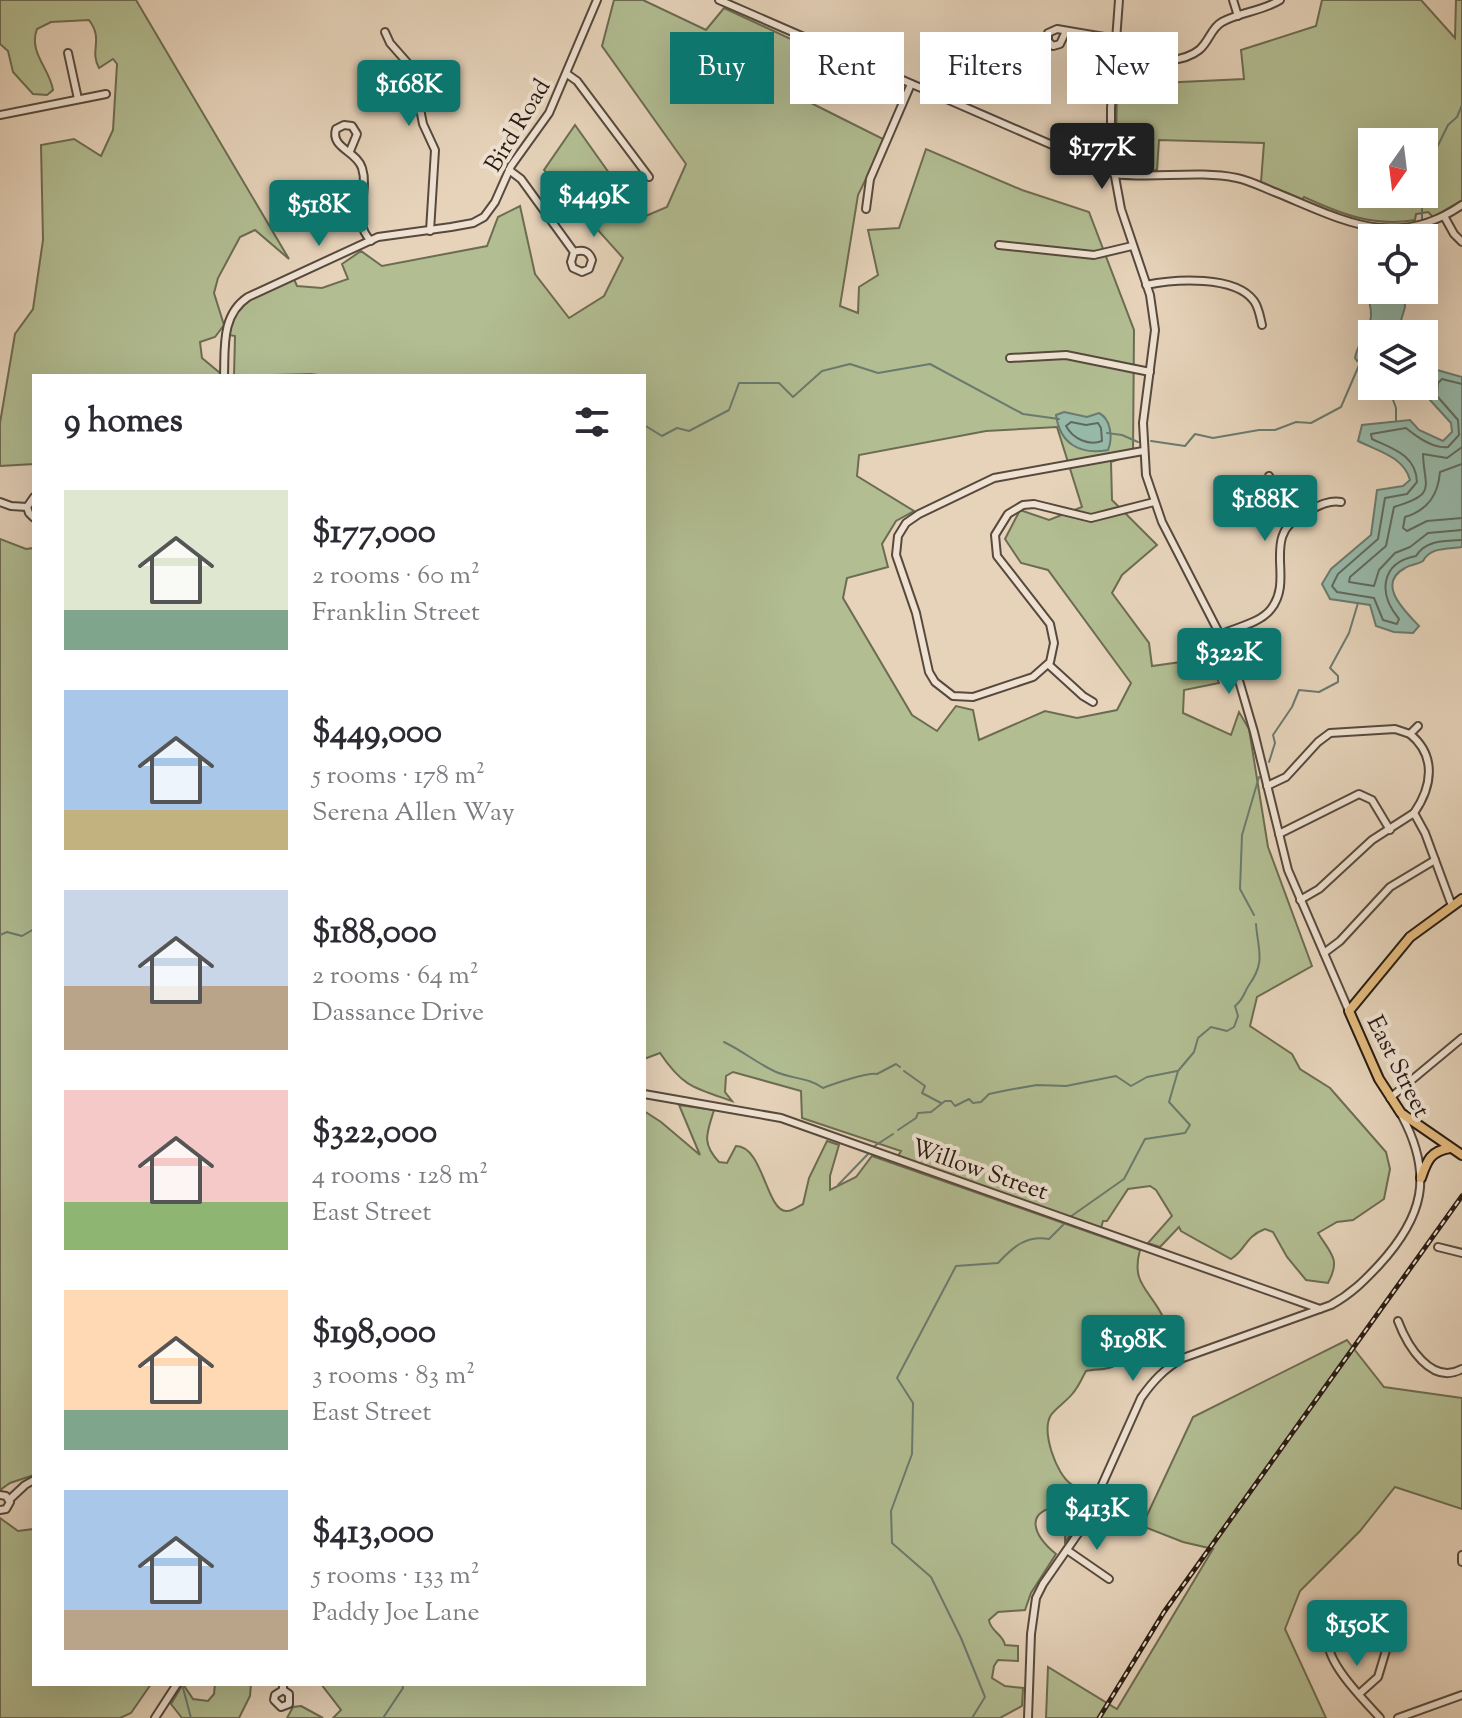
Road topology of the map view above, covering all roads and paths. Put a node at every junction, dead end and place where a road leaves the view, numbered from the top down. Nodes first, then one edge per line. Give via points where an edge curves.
1 (597, 0) edge
2 (719, 0) edge
3 (1119, 0) edge
4 (1233, 0) edge
5 (1280, 0) edge
6 (1238, 16) junction
7 (1066, 31) dead end
8 (385, 32) dead end
9 (1072, 32) edge
10 (1117, 32) edge
11 (68, 53) dead end
12 (1178, 58) edge
13 (567, 74) junction
14 (911, 84) junction
15 (106, 94) dead end
16 (78, 99) junction
17 (1111, 104) edge
18 (0, 115) edge
19 (350, 151) junction
20 (509, 170) junction
21 (1114, 170) junction
22 (649, 177) dead end
23 (1462, 205) edge
24 (866, 209) dead end
25 (1444, 216) junction
26 (430, 231) junction
27 (371, 241) junction
28 (1462, 242) edge
29 (999, 245) dead end
30 (1132, 246) junction
31 (574, 252) dead end
32 (1146, 285) junction
33 (1262, 325) dead end
34 (1010, 358) dead end
35 (1150, 372) junction
36 (224, 374) edge
37 (1143, 451) junction
38 (1269, 476) dead end
39 (32, 500) edge
40 (0, 502) edge
41 (1154, 502) junction
42 (1341, 502) dead end
43 (27, 507) junction
44 (32, 515) edge
45 (1296, 517) junction
46 (1222, 634) junction
47 (1049, 665) junction
48 (1093, 702) dead end
49 (1418, 726) dead end
50 (1410, 734) junction
51 (1267, 786) junction
52 (1414, 813) junction
53 (1390, 830) junction
54 (1279, 834) junction
55 (1435, 860) junction
56 (1462, 899) edge
57 (1300, 900) junction
58 (1452, 906) junction
59 (1324, 953) junction
60 (1349, 1011) junction
61 (1462, 1038) edge
62 (646, 1094) edge
63 (1390, 1098) junction
64 (1401, 1113) junction
65 (1451, 1148) junction
66 (1462, 1155) edge
67 (1421, 1178) junction
68 (1438, 1247) dead end
69 (1462, 1253) edge
70 (1298, 1300) junction
71 (1320, 1309) junction
72 (1300, 1316) junction
73 (1398, 1321) dead end
74 (1462, 1369) edge
75 (32, 1481) edge
76 (0, 1495) edge
77 (9, 1500) junction
78 (0, 1510) edge
79 (1067, 1550) junction
80 (1462, 1555) edge
81 (1462, 1562) edge
82 (1109, 1579) dead end
83 (1335, 1615) dead end
84 (1387, 1647) dead end
85 (176, 1686) edge
86 (1359, 1694) junction
87 (1462, 1695) edge
88 (155, 1718) edge
89 (1028, 1718) edge
90 (1380, 1718) edge
91 (1398, 1718) edge

1 - 13 street, Bird Road
2 - 14 street
3 - 10 street, East Street
4 - 6 street
5 - 6 street
6 - 12 street via 1218,25 1192,55
7 - 9 street
8 - 26 street via 412,68 423,124 435,150
11 - 16 street
13 - 20 street, Bird Road via 545,120
13 - 22 street
14 - 21 street
14 - 24 street via 870,179
15 - 16 street
16 - 18 street
17 - 21 street, East Street
19 - 19 street via 357,134 344,125 336,129 335,138
19 - 27 street via 362,169 361,225
20 - 26 street, Bird Road via 484,217
20 - 31 street
21 - 25 street via 1238,178 1372,228 1416,227
21 - 30 street, East Street
23 - 25 street
25 - 28 street
26 - 27 street, Bird Road via 387,234
27 - 36 street, Bird Road via 237,305 229,319
29 - 30 street via 1094,255
30 - 32 street, East Street
32 - 33 street via 1178,280 1239,288 1256,303
32 - 35 street, East Street via 1155,330
34 - 35 street via 1070,356
35 - 37 street, East Street
37 - 41 street, East Street
37 - 47 street via 994,478 912,518 898,536 897,559 929,672 939,687 953,696 973,697 1033,677
38 - 45 street
39 - 43 street
40 - 43 street
41 - 46 street, East Street
41 - 47 street via 1091,518 1028,504 1000,523 994,540 999,562 1052,629
42 - 45 street via 1328,502
43 - 44 street
45 - 46 street via 1280,544 1279,591 1273,606 1261,618
46 - 51 street, East Street
47 - 48 street
49 - 50 street
50 - 51 street via 1395,729 1330,733 1286,777
50 - 52 street via 1428,758 1430,777
51 - 54 street, East Street
52 - 53 street
52 - 55 street
53 - 54 street via 1372,800 1359,794
53 - 57 street
54 - 57 street, East Street
55 - 58 street
55 - 59 street via 1390,887
56 - 58 main road
57 - 59 street, East Street
58 - 60 main road via 1403,945
59 - 60 street, East Street
60 - 63 main road, East Street
61 - 63 street
62 - 70 street, Willow Street via 781,1118
63 - 64 main road, East Street
64 - 65 main road
64 - 67 street, East Street via 1417,1147
65 - 66 main road
65 - 67 main road via 1429,1157
67 - 71 street, East Street via 1402,1239 1351,1293
68 - 69 street
70 - 71 street, Willow Street
70 - 72 street
71 - 72 street, East Street
72 - 79 street, East Street via 1197,1352 1153,1380 1097,1500
73 - 74 street via 1425,1364 1449,1373
75 - 77 street
76 - 77 street
77 - 78 street
79 - 82 street
79 - 89 street, East Street via 1033,1608
80 - 81 street
83 - 86 street via 1330,1650
84 - 86 street via 1378,1677
85 - 88 street
86 - 90 street
87 - 91 street

